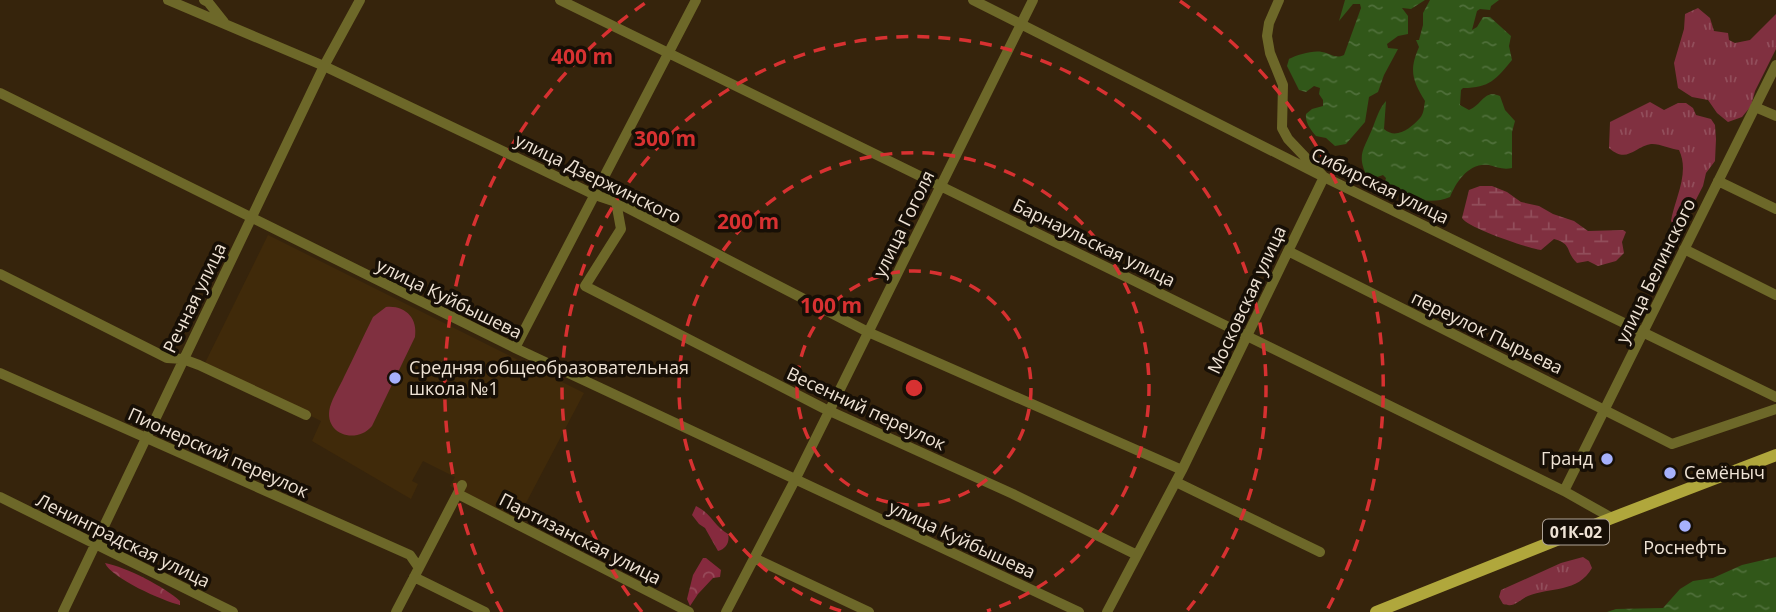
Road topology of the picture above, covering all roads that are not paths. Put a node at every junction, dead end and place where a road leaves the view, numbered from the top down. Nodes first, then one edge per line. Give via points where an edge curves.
1 (168, 0) edge
2 (204, 0) edge
3 (360, 0) edge
4 (560, 0) edge
5 (695, 0) edge
6 (973, 0) edge
7 (1033, 0) edge
8 (1279, 0) edge
9 (1021, 24) junction
10 (227, 25) junction
11 (668, 52) junction
12 (1776, 65) edge
13 (324, 66) junction
14 (0, 93) edge
15 (1755, 107) junction
16 (1776, 116) edge
17 (1324, 177) junction
18 (1718, 181) junction
19 (941, 186) junction
20 (595, 195) junction
21 (616, 202) junction
22 (1776, 209) edge
23 (250, 219) junction
24 (1684, 249) junction
25 (1288, 251) junction
26 (0, 274) edge
27 (1776, 295) edge
28 (1644, 330) junction
29 (868, 332) junction
30 (1248, 337) junction
31 (515, 348) junction
32 (183, 359) junction
33 (0, 373) edge
34 (1776, 397) edge
35 (1605, 409) junction
36 (1776, 409) edge
37 (829, 411) junction
38 (306, 415) dead end
39 (145, 439) junction
40 (1776, 455) edge
41 (1182, 470) junction
42 (794, 480) junction
43 (1176, 482) junction
44 (1564, 491) junction
45 (0, 498) edge
46 (1612, 518) junction
47 (94, 544) junction
48 (1320, 552) dead end
49 (1137, 555) junction
50 (754, 558) junction
51 (416, 573) junction
52 (63, 612) edge
53 (233, 612) edge
54 (396, 612) edge
55 (485, 612) edge
56 (689, 612) edge
57 (726, 612) edge
58 (869, 612) edge
59 (1079, 612) edge
60 (1107, 612) edge
61 (1376, 612) edge

1 - 10 street, улица Дзержинского
2 - 10 street, улица Дзержинского
3 - 13 street, Речная улица
4 - 11 street, Барнаульская улица
5 - 11 street
6 - 9 street, Сибирская улица
7 - 9 street, улица Гоголя
8 - 17 street via 1267,36 1283,85 1282,128
9 - 17 street, Сибирская улица
9 - 19 street, улица Гоголя
10 - 13 street, улица Дзержинского
11 - 19 street, Барнаульская улица
11 - 20 street
12 - 15 street, улица Белинского
13 - 20 street, улица Дзержинского
13 - 23 street, Речная улица
14 - 23 street, улица Куйбышева
15 - 16 street
15 - 18 street, улица Белинского
17 - 25 street, Московская улица
17 - 28 street, Сибирская улица
18 - 22 street
18 - 24 street, улица Белинского
19 - 29 street, улица Гоголя
19 - 30 street, Барнаульская улица
20 - 21 street, улица Дзержинского
20 - 31 street
21 - 29 street, улица Дзержинского
21 - 37 street, Весенний переулок via 621,229 585,286
23 - 31 street, улица Куйбышева
23 - 32 street, Речная улица
24 - 27 street
24 - 28 street, улица Белинского
25 - 30 street, Московская улица
25 - 35 street, переулок Пырьева
26 - 32 street via 167,358
28 - 34 street, Сибирская улица
28 - 35 street, улица Белинского
29 - 37 street, улица Гоголя
29 - 41 street, улица Дзержинского
30 - 41 street, Московская улица
30 - 44 street, Барнаульская улица
31 - 42 street, улица Куйбышева
32 - 38 street
32 - 39 street, Речная улица
33 - 39 street, Пионерский переулок
35 - 36 street, переулок Пырьева via 1672,444
35 - 44 street, улица Белинского
37 - 42 street, улица Гоголя
37 - 49 street, Весенний переулок
39 - 47 street, Речная улица
39 - 51 street, Пионерский переулок via 410,555
40 - 46 main road, 01К-02
41 - 43 street, Московская улица
42 - 50 street, улица Гоголя
42 - 59 street, улица Куйбышева
43 - 48 street
43 - 49 street, Московская улица
44 - 46 street, Барнаульская улица
45 - 47 street, Ленинградская улица
46 - 61 main road, 01К-02
47 - 52 street, Речная улица
47 - 53 street, Ленинградская улица
49 - 60 street, Московская улица
50 - 57 street, улица Гоголя
50 - 58 street
51 - 54 street
51 - 55 street, Пионерский переулок
51 - 56 street, Партизанская улица via 460,489

